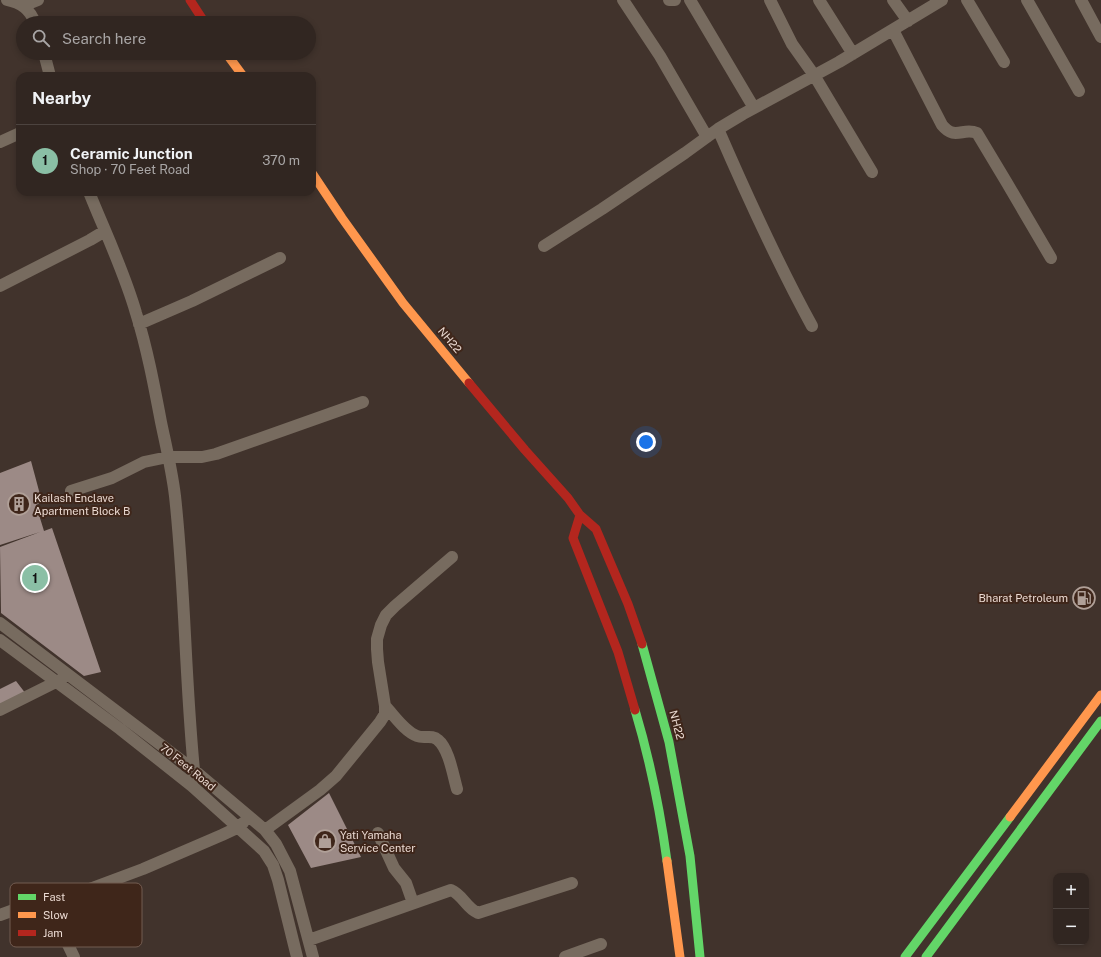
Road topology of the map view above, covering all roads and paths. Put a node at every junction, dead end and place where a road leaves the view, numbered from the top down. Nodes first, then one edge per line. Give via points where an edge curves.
1 (7, 0) edge
2 (38, 0) edge
3 (190, 0) edge
4 (623, 0) edge
5 (669, 0) edge
6 (675, 0) edge
7 (690, 0) edge
8 (770, 0) edge
9 (819, 0) edge
10 (893, 0) edge
11 (942, 0) edge
12 (967, 0) edge
13 (1027, 0) edge
14 (1080, 0) edge
15 (23, 6) junction
16 (31, 16) edge
17 (200, 16) edge
18 (908, 21) junction
19 (893, 30) junction
20 (1101, 38) edge
21 (853, 54) junction
22 (46, 60) edge
23 (231, 60) edge
24 (1004, 62) dead end
25 (49, 72) edge
26 (240, 72) edge
27 (814, 75) junction
28 (1078, 91) dead end
29 (754, 108) junction
30 (718, 129) junction
31 (16, 135) edge
32 (707, 137) junction
33 (0, 142) edge
34 (872, 172) dead end
35 (316, 179) edge
36 (91, 196) edge
37 (105, 231) junction
38 (544, 246) dead end
39 (280, 258) dead end
40 (1051, 258) dead end
41 (0, 286) edge
42 (139, 324) junction
43 (812, 326) dead end
44 (363, 402) dead end
45 (168, 457) junction
46 (71, 491) dead end
47 (580, 515) junction
48 (452, 557) dead end
49 (0, 623) edge
50 (0, 640) edge
51 (68, 675) junction
52 (56, 682) junction
53 (1101, 695) edge
54 (385, 706) junction
55 (0, 710) edge
56 (1101, 721) edge
57 (194, 770) junction
58 (192, 786) junction
59 (457, 789) dead end
60 (249, 817) junction
61 (238, 827) junction
62 (265, 830) junction
63 (378, 833) dead end
64 (105, 883) edge
65 (572, 883) dead end
66 (413, 904) junction
67 (10, 911) edge
68 (0, 915) edge
69 (308, 940) junction
70 (601, 944) dead end
71 (69, 947) edge
72 (74, 957) edge
73 (297, 957) edge
74 (313, 957) edge
75 (565, 957) edge
76 (680, 957) edge
77 (700, 957) edge
78 (905, 957) edge
79 (926, 957) edge

1 - 15 street
2 - 15 street
3 - 17 highway
4 - 32 street via 664,63
5 - 6 street
7 - 29 street
8 - 27 street via 792,44
9 - 21 street
10 - 18 street
11 - 18 street
12 - 24 street
13 - 28 street
14 - 20 street
15 - 16 street
18 - 19 street
19 - 21 street
19 - 40 street via 942,126 952,134 972,131 977,133
21 - 27 street
22 - 25 street
23 - 26 highway
27 - 29 street
27 - 34 street
29 - 30 street
30 - 32 street
30 - 43 street via 776,258
31 - 33 street
32 - 38 street
35 - 47 highway, NH22 via 403,303
36 - 37 street
37 - 41 street
37 - 42 street
39 - 42 street
42 - 45 street
44 - 45 street via 216,454
45 - 46 street via 144,462 112,478
45 - 57 street via 175,495 184,592
47 - 76 highway via 573,538 618,652 642,733 660,811
47 - 77 highway, NH22 via 596,529 628,604 645,654 667,735 690,856
48 - 54 street via 395,606 381,625 377,649
49 - 51 street, 70 Feet Road
50 - 52 street, 70 Feet Road
51 - 52 street
51 - 57 street, 70 Feet Road
52 - 55 street
52 - 58 street, 70 Feet Road
53 - 78 highway
54 - 59 street via 411,733 418,737 437,738 447,752
54 - 62 street via 380,722 336,776
56 - 79 highway
57 - 58 street
57 - 60 street, 70 Feet Road
58 - 61 street, 70 Feet Road
60 - 61 street
60 - 62 street, 70 Feet Road
61 - 64 street
61 - 73 street, 70 Feet Road via 264,850 273,865
62 - 69 street, 70 Feet Road via 276,844 290,871
63 - 66 street via 394,868 406,883
65 - 66 street via 478,912 472,910 451,890
66 - 69 street
67 - 68 street
69 - 74 street, 70 Feet Road
70 - 75 street
71 - 72 street

